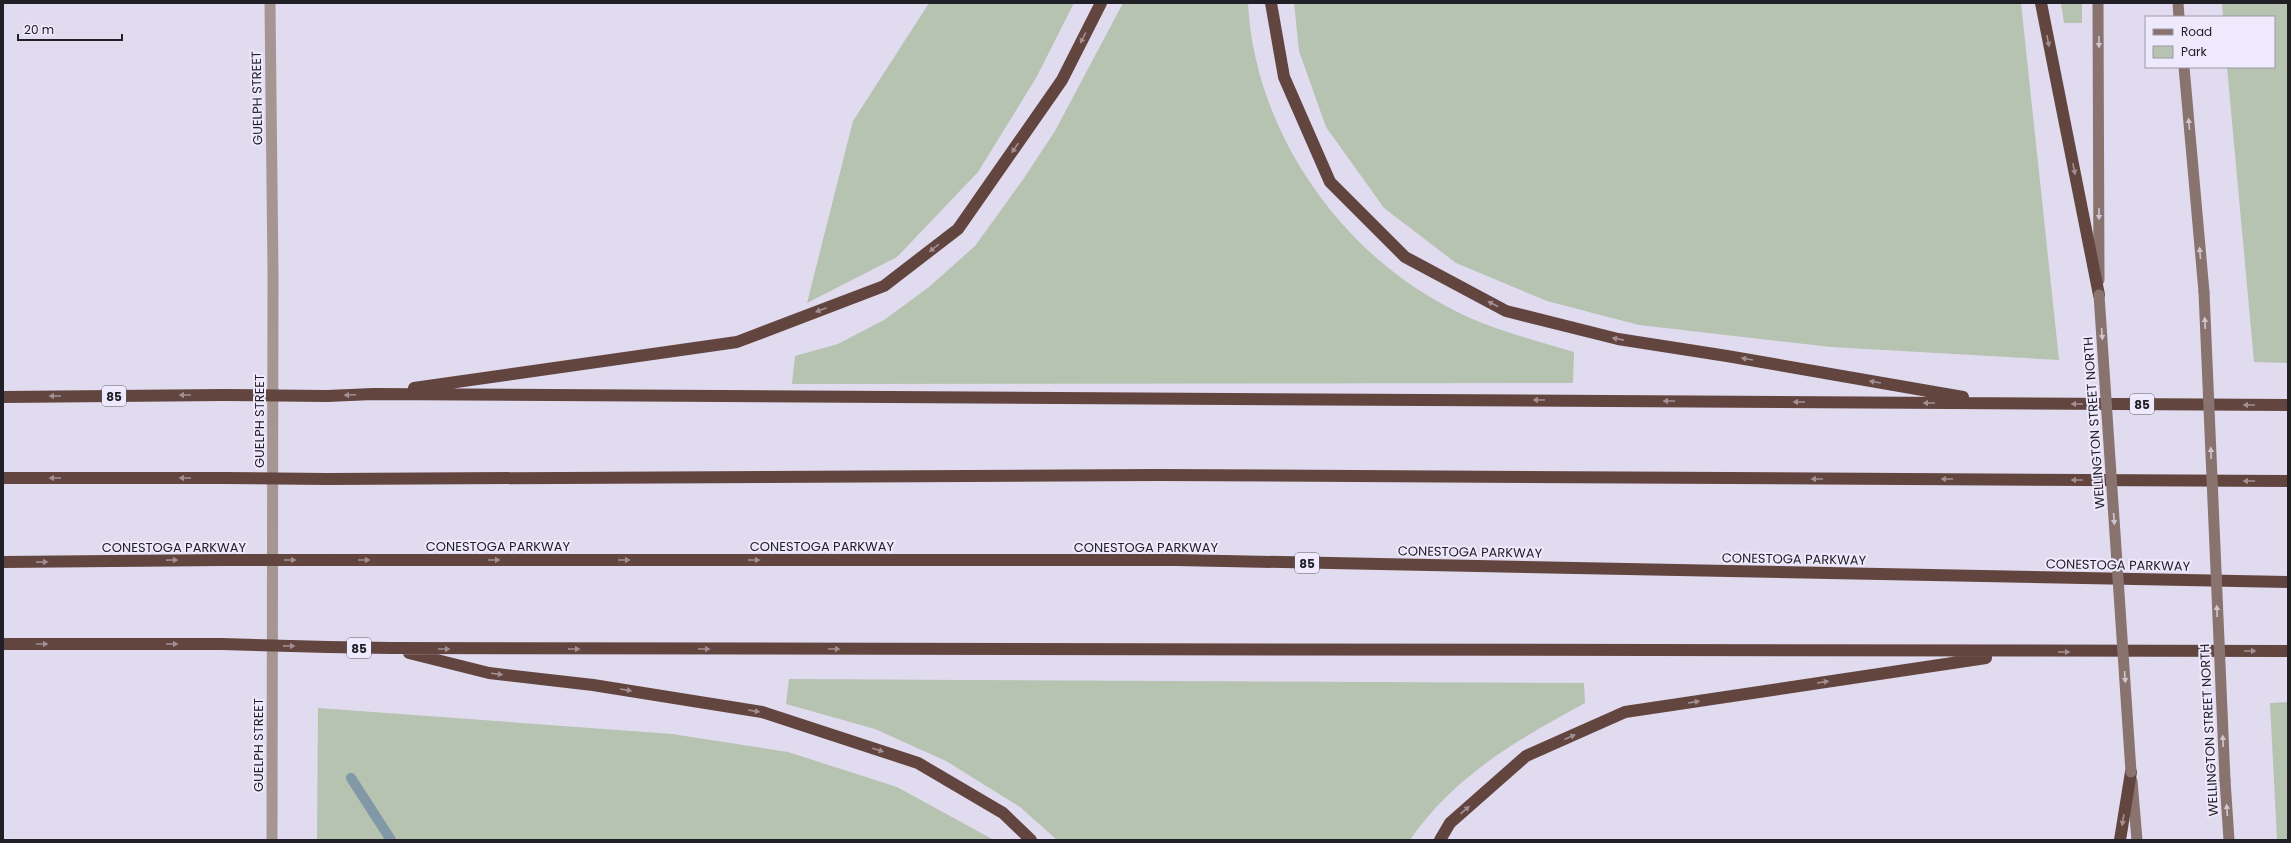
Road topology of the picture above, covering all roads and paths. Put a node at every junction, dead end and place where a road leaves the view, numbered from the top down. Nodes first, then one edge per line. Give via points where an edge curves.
1 (270, 3) edge
2 (1101, 3) edge
3 (1271, 3) edge
4 (2041, 3) edge
5 (2098, 3) edge
6 (2178, 3) edge
7 (2179, 16) edge
8 (2184, 68) edge
9 (2099, 295) junction
10 (373, 394) junction
11 (3, 397) edge
12 (1996, 403) junction
13 (2288, 405) edge
14 (3, 478) edge
15 (2288, 481) edge
16 (3, 562) edge
17 (2288, 582) edge
18 (3, 644) edge
19 (391, 648) junction
20 (2288, 651) edge
21 (2025, 652) junction
22 (2131, 772) junction
23 (272, 840) edge
24 (1031, 840) edge
25 (1440, 840) edge
26 (2120, 840) edge
27 (2137, 840) edge
28 (2229, 840) edge

1 - 23 street, GUELPH STREET via 273,274
2 -> 10 highway via 1062,80 958,229 884,286 737,342
12 -> 3 highway via 1610,337 1506,311 1405,257 1330,182 1284,78
4 -> 9 highway
5 -> 9 main road, WELLINGTON STREET NORTH
6 - 7 main road
28 -> 8 main road, WELLINGTON STREET NORTH, bridge via 2204,292
9 -> 22 main road, WELLINGTON STREET NORTH, bridge
10 -> 11 highway, 85, bridge
12 -> 10 highway, 85
13 -> 12 highway, 85
15 -> 14 highway, bridge via 1173,475
16 -> 17 highway, CONESTOGA PARKWAY / 85, bridge via 1176,560
18 -> 19 highway, 85, bridge via 222,644
19 -> 21 highway, 85
19 -> 24 highway via 489,673 592,685 762,712 918,763 1003,813
21 -> 20 highway, 85
25 -> 21 highway via 1450,823 1526,756 1624,712
22 -> 26 highway
22 - 27 main road, WELLINGTON STREET NORTH

